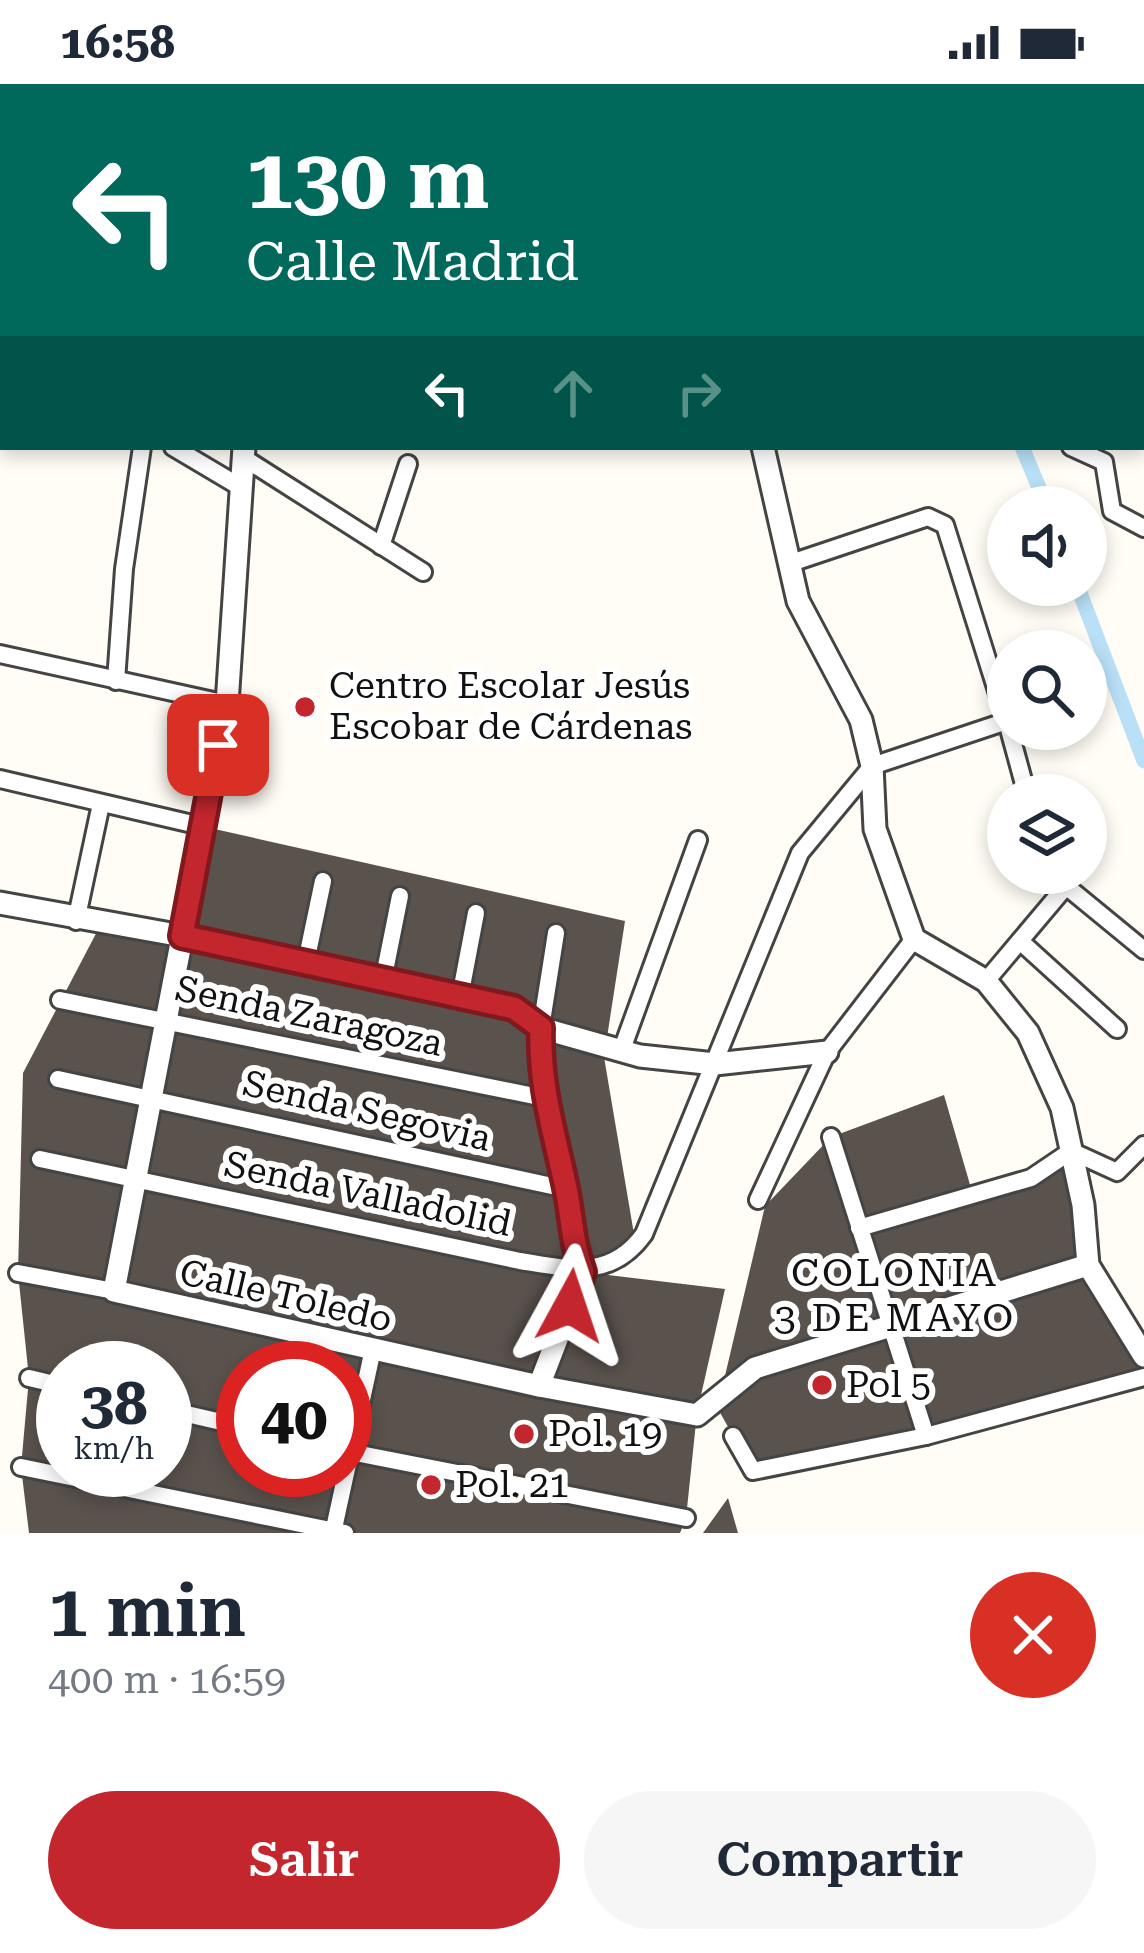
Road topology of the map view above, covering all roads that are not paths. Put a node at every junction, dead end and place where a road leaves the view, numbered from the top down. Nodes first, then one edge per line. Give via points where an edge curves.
1 (142, 450) edge
2 (178, 450) edge
3 (764, 450) edge
4 (1078, 450) edge
5 (244, 452) edge
6 (408, 464) dead end
7 (242, 488) junction
8 (1144, 528) edge
9 (382, 546) junction
10 (791, 563) junction
11 (424, 572) dead end
12 (0, 654) edge
13 (987, 658) edge
14 (116, 681) junction
15 (227, 704) junction
16 (987, 731) edge
17 (872, 766) junction
18 (0, 779) edge
19 (101, 804) junction
20 (201, 826) junction
21 (698, 840) dead end
22 (322, 880) dead end
23 (1052, 894) edge
24 (1079, 894) edge
25 (400, 896) dead end
26 (0, 903) edge
27 (476, 913) dead end
28 (76, 921) junction
29 (556, 933) dead end
30 (182, 936) junction
31 (914, 939) junction
32 (1020, 940) junction
33 (1144, 950) edge
34 (305, 962) junction
35 (383, 981) junction
36 (986, 981) junction
37 (460, 997) junction
38 (60, 1000) dead end
39 (167, 1019) junction
40 (541, 1028) junction
41 (1117, 1029) dead end
42 (621, 1052) junction
43 (827, 1052) junction
44 (716, 1064) junction
45 (58, 1079) dead end
46 (152, 1098) junction
47 (544, 1098) junction
48 (831, 1137) dead end
49 (1144, 1145) edge
50 (1071, 1151) junction
51 (40, 1159) dead end
52 (138, 1177) junction
53 (566, 1189) junction
54 (758, 1199) dead end
55 (859, 1228) junction
56 (1088, 1265) junction
57 (583, 1272) junction
58 (18, 1273) dead end
59 (114, 1291) junction
60 (891, 1329) junction
61 (373, 1349) junction
62 (372, 1353) edge
63 (1144, 1356) edge
64 (1144, 1377) edge
65 (29, 1378) dead end
66 (36, 1380) edge
67 (539, 1386) junction
68 (733, 1436) dead end
69 (926, 1436) junction
70 (372, 1456) edge
71 (21, 1467) dead end
72 (342, 1497) edge
73 (686, 1518) dead end
74 (337, 1532) edge

1 - 14 street
2 - 7 street
3 - 10 street
4 - 8 street via 1104,462 1112,512
5 - 7 street
5 - 9 street
6 - 9 street
7 - 15 street
9 - 11 street
10 - 13 street via 937,519
10 - 17 street via 798,601 861,720
12 - 14 street
14 - 15 street
15 - 20 street
16 - 17 street
17 - 31 street via 875,829
17 - 44 street via 788,875
18 - 19 street
19 - 20 street
19 - 28 street
20 - 30 street
21 - 42 street
22 - 34 street
23 - 32 street
24 - 33 street
25 - 35 street
26 - 28 street
27 - 37 street
28 - 30 street
29 - 40 street
30 - 34 street
30 - 39 street
31 - 36 street
31 - 43 street
32 - 36 street
32 - 41 street
34 - 35 street
35 - 37 street
36 - 50 street via 1028,1034 1062,1108
37 - 40 street via 514,1008
38 - 39 street, Senda Zaragoza
39 - 46 street
39 - 47 street, Senda Zaragoza
40 - 42 street
40 - 47 street
42 - 44 street
43 - 44 street
43 - 54 street
44 - 57 street via 644,1234 619,1262
45 - 46 street, Senda Segovia
46 - 52 street
46 - 53 street, Senda Segovia
47 - 53 street
48 - 55 street
49 - 50 street via 1117,1172
50 - 55 street via 1031,1178
50 - 56 street
51 - 52 street, Senda Valladolid
52 - 57 street, Senda Valladolid
52 - 59 street
53 - 57 street
55 - 60 street
56 - 60 street
56 - 63 street
57 - 67 street
58 - 59 street, Calle Toledo
59 - 61 street, Calle Toledo
60 - 67 street, Calle Toledo via 755,1368 697,1415
60 - 69 street
61 - 62 street
61 - 67 street, Calle Toledo
64 - 69 street
65 - 66 street
68 - 69 street via 754,1471
70 - 73 street
71 - 74 street
72 - 74 street

